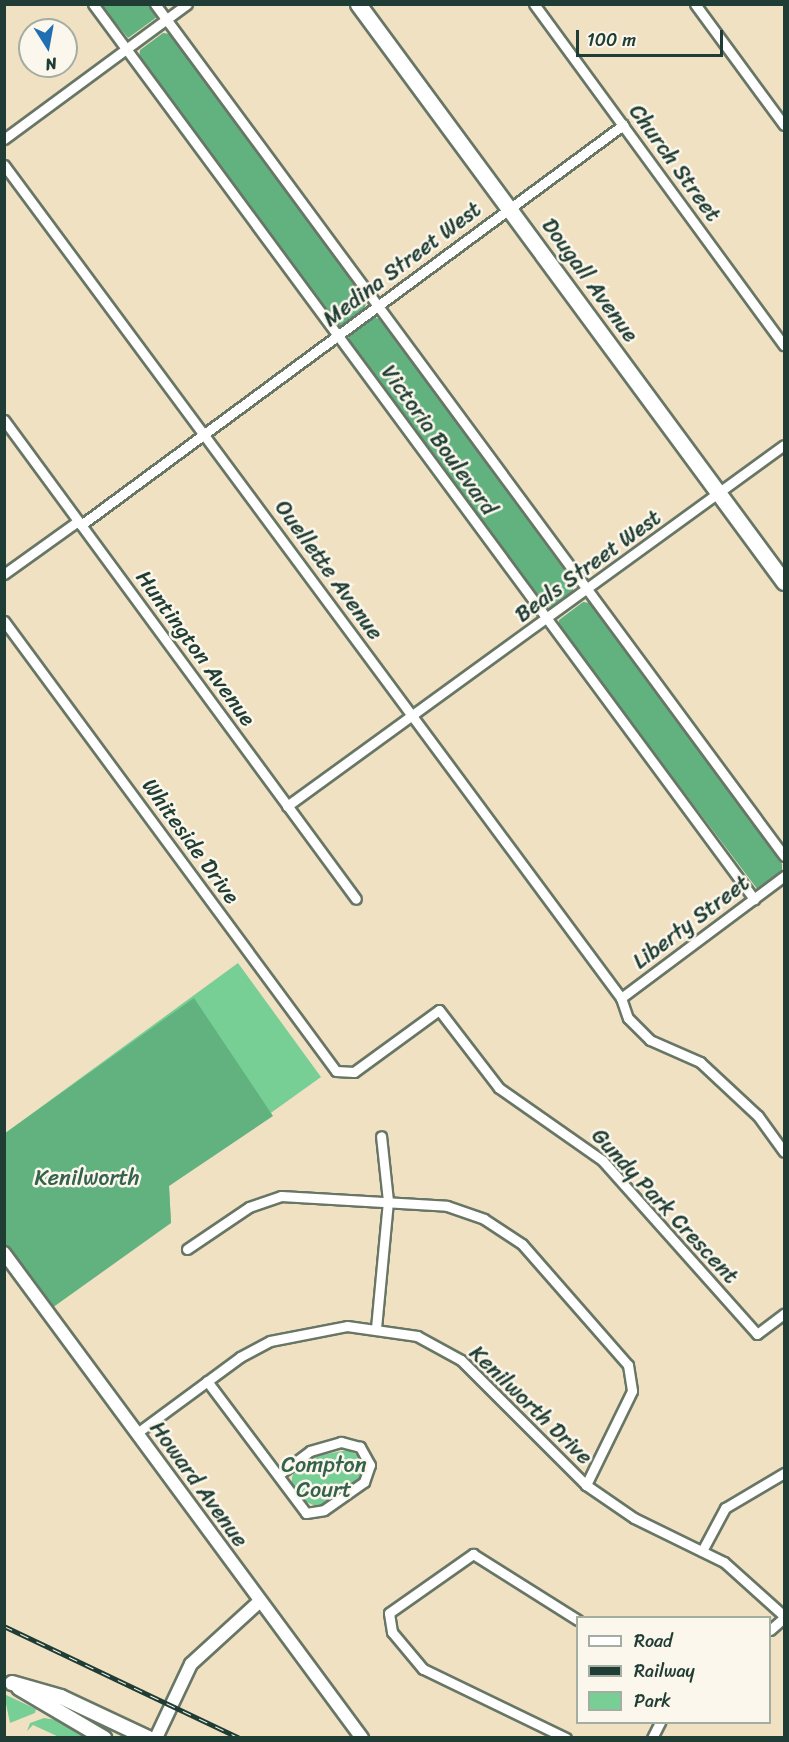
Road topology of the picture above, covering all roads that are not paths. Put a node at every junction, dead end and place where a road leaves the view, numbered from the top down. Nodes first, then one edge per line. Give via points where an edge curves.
1 (93, 4) edge
2 (155, 4) edge
3 (187, 4) edge
4 (358, 4) edge
5 (534, 4) edge
6 (695, 4) edge
7 (166, 20) junction
8 (126, 49) junction
9 (623, 125) junction
10 (784, 125) edge
11 (4, 139) edge
12 (4, 165) edge
13 (509, 209) junction
14 (378, 306) junction
15 (338, 336) junction
16 (784, 345) edge
17 (4, 420) edge
18 (205, 435) junction
19 (784, 445) edge
20 (719, 494) junction
21 (80, 523) junction
22 (4, 574) edge
23 (784, 582) edge
24 (588, 590) junction
25 (548, 620) junction
26 (4, 621) edge
27 (414, 718) junction
28 (287, 806) junction
29 (784, 856) edge
30 (784, 876) edge
31 (356, 899) dead end
32 (754, 899) junction
33 (621, 998) junction
34 (354, 1072) joint
35 (381, 1136) dead end
36 (784, 1152) edge
37 (388, 1202) junction
38 (187, 1249) dead end
39 (4, 1253) edge
40 (784, 1314) edge
41 (376, 1328) junction
42 (207, 1381) junction
43 (137, 1433) junction
44 (784, 1473) edge
45 (278, 1474) junction
46 (586, 1485) junction
47 (702, 1551) junction
48 (258, 1602) junction
49 (784, 1617) edge
50 (576, 1619) edge
51 (771, 1629) edge
52 (8, 1681) edge
53 (104, 1737) edge
54 (148, 1737) edge
55 (156, 1737) edge
56 (362, 1737) edge
57 (566, 1737) edge

1 - 8 street, Victoria Boulevard
2 - 7 street, Victoria Boulevard
3 - 7 street
4 - 13 main road, Dougall Avenue
5 - 9 street, Church Street
6 - 10 street
7 - 8 street
7 - 14 street, Victoria Boulevard
8 - 11 street
8 - 15 street, Victoria Boulevard
9 - 13 street, Medina Street West
9 - 16 street, Church Street
12 - 18 street, Ouellette Avenue
13 - 14 street, Medina Street West
13 - 20 main road, Dougall Avenue
14 - 15 street, Medina Street West
14 - 24 street, Victoria Boulevard
15 - 18 street, Medina Street West
15 - 25 street, Victoria Boulevard
17 - 21 street, Huntington Avenue
18 - 21 street, Medina Street West
18 - 27 street, Ouellette Avenue
19 - 20 street, Beals Street West
20 - 23 main road, Dougall Avenue
20 - 24 street, Beals Street West
21 - 22 street, Medina Street West
21 - 28 street, Huntington Avenue
24 - 25 street, Beals Street West
24 - 29 street, Victoria Boulevard
25 - 27 street, Beals Street West
25 - 32 street, Victoria Boulevard
26 - 34 street, Whiteside Drive via 336,1071
27 - 28 street, Beals Street West
27 - 33 street, Ouellette Avenue
28 - 31 street, Huntington Avenue
30 - 32 street, Liberty Street
32 - 33 street, Liberty Street
33 - 36 street via 639,1033 700,1062 758,1116
34 - 40 street, Gundy Park Crescent via 439,1010 499,1088 602,1160 757,1334
35 - 37 street
37 - 38 street via 281,1196 249,1207
37 - 41 street
37 - 46 street via 447,1206 484,1219 522,1244 628,1365 632,1391
39 - 43 street, Howard Avenue
41 - 42 street, Kenilworth Drive via 317,1328 270,1341
41 - 46 street, Kenilworth Drive via 417,1336 461,1360
42 - 43 street, Kenilworth Drive
42 - 45 street
43 - 48 street, Howard Avenue
44 - 47 street via 724,1508
45 - 45 street via 306,1513 324,1510 364,1482 370,1465 360,1447 341,1442 310,1451
46 - 47 street, Kenilworth Drive via 634,1518
47 - 49 street, Kenilworth Drive via 756,1587
48 - 55 street via 190,1664
48 - 56 street, Howard Avenue
49 - 51 street
50 - 57 street via 472,1554 389,1613 392,1632 423,1669
52 - 53 main road
52 - 54 main road via 61,1697

